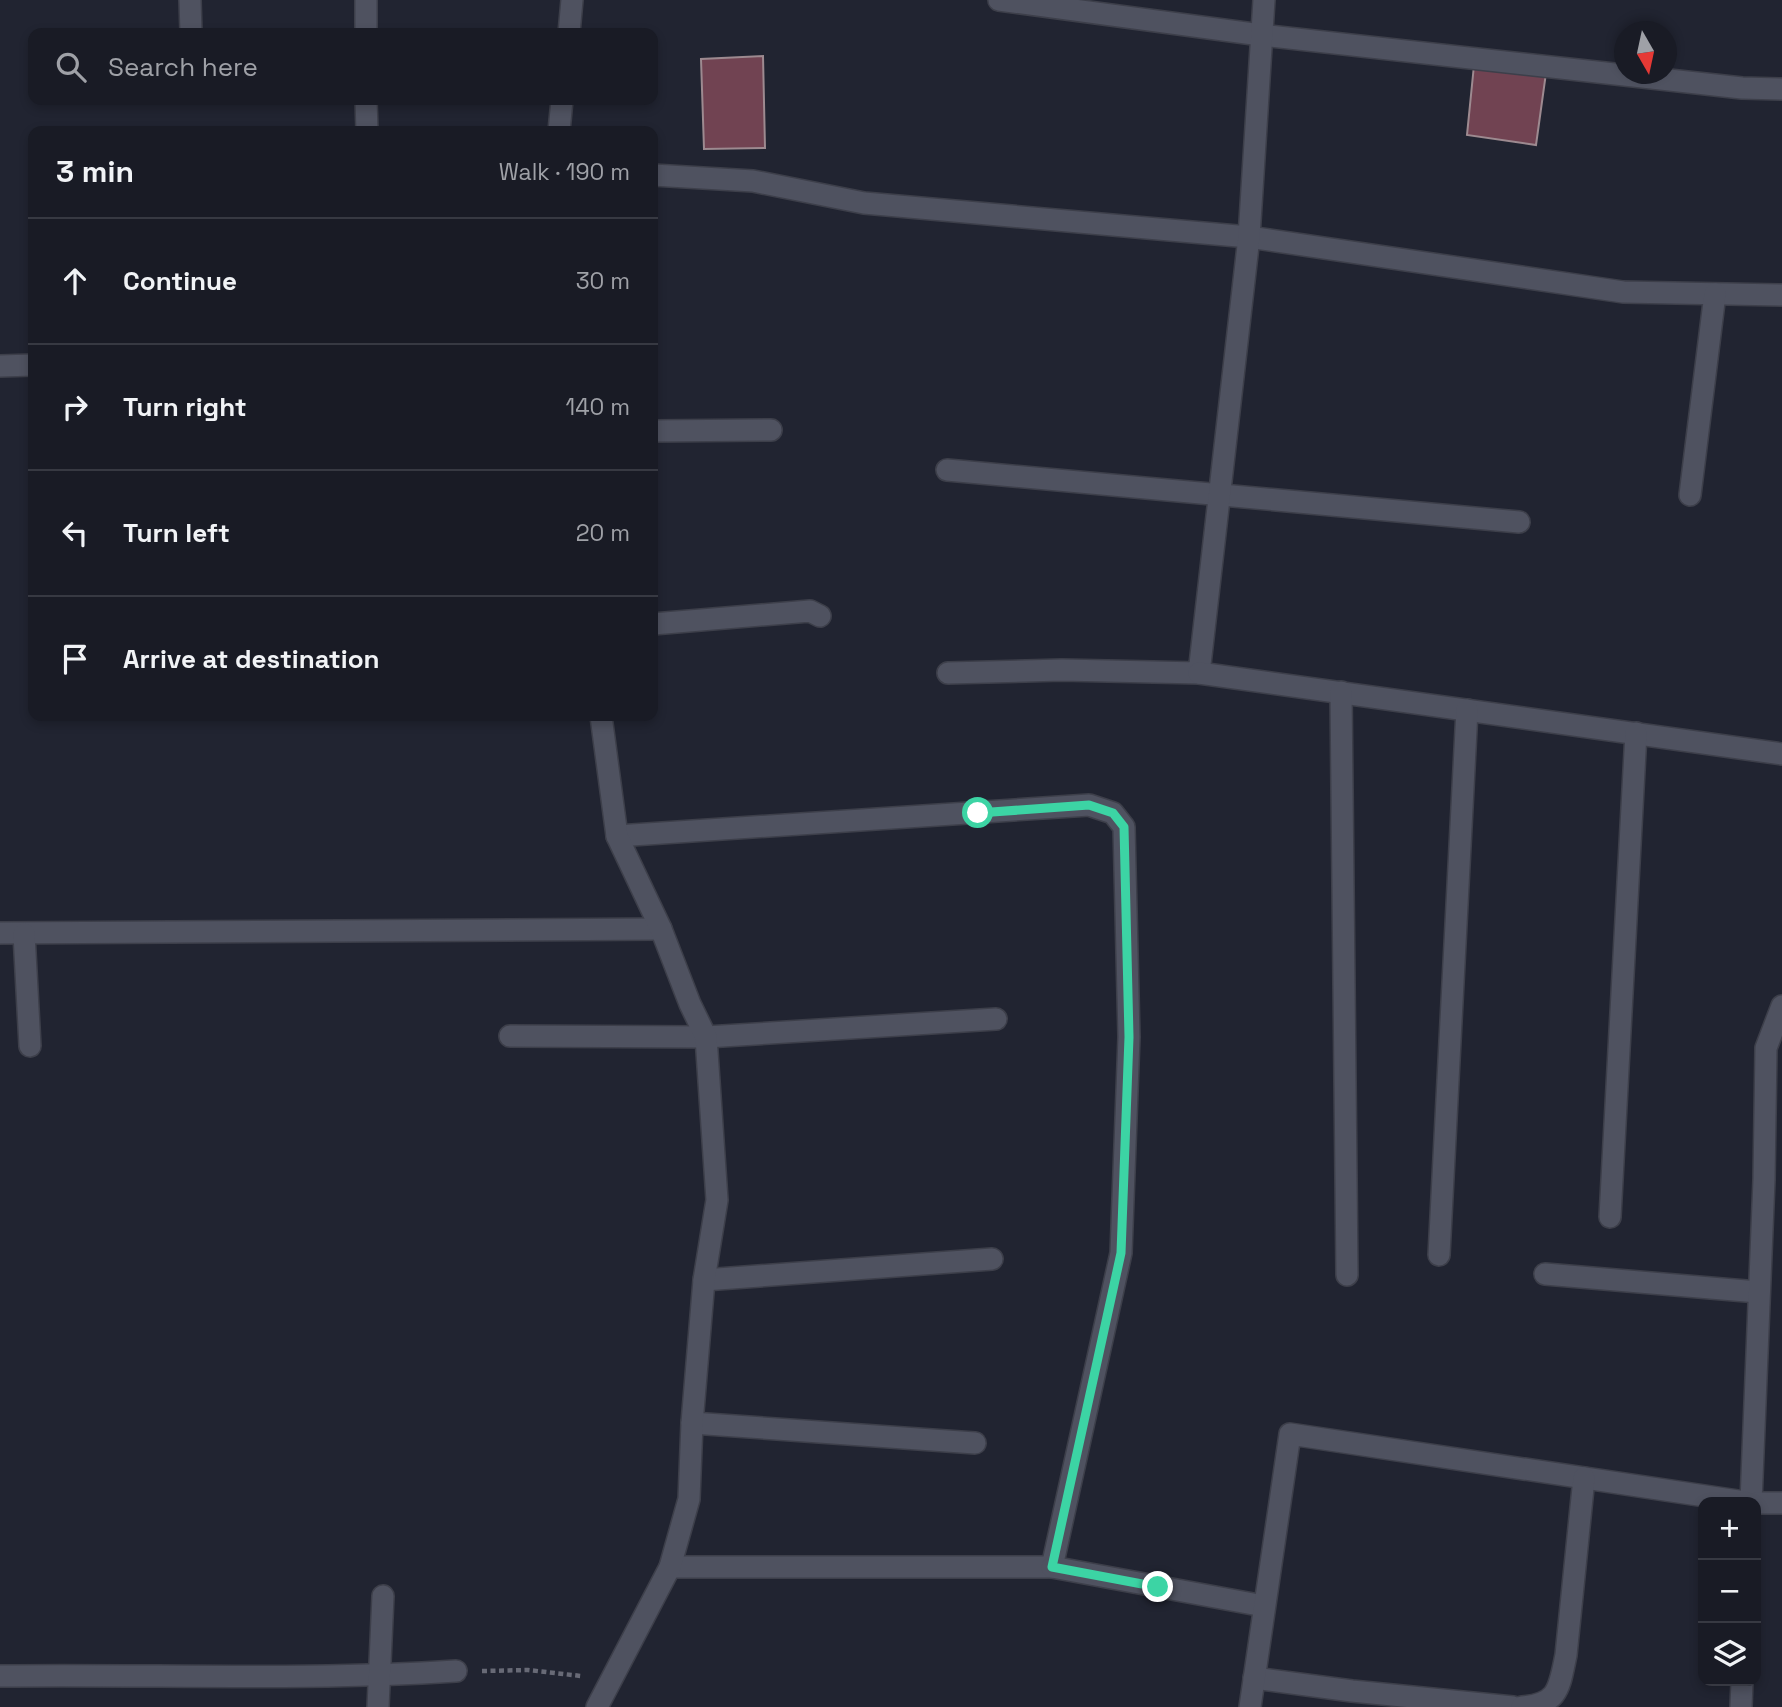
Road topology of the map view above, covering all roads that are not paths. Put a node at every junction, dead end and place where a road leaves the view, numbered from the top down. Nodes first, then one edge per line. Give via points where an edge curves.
1 (190, 0) edge
2 (366, 0) edge
3 (572, 0) edge
4 (999, 0) edge
5 (1264, 0) edge
6 (191, 28) edge
7 (366, 28) edge
8 (569, 28) edge
9 (1261, 35) junction
10 (1782, 89) edge
11 (366, 105) edge
12 (562, 105) edge
13 (366, 126) edge
14 (559, 126) edge
15 (658, 175) edge
16 (1250, 237) junction
17 (1715, 294) junction
18 (1782, 295) edge
19 (28, 365) edge
20 (0, 366) edge
21 (771, 430) dead end
22 (658, 431) edge
23 (947, 470) dead end
24 (1220, 495) junction
25 (1690, 495) dead end
26 (1519, 522) dead end
27 (820, 616) dead end
28 (658, 624) edge
29 (948, 673) dead end
30 (1199, 673) junction
31 (1341, 692) junction
32 (1467, 710) junction
33 (602, 721) edge
34 (1636, 733) junction
35 (1782, 754) edge
36 (617, 836) junction
37 (661, 929) junction
38 (0, 933) edge
39 (24, 934) junction
40 (1782, 1006) edge
41 (996, 1019) dead end
42 (510, 1036) dead end
43 (706, 1037) junction
44 (30, 1046) dead end
45 (1610, 1217) dead end
46 (1439, 1255) dead end
47 (992, 1259) dead end
48 (1545, 1274) dead end
49 (1347, 1275) dead end
50 (704, 1280) junction
51 (1758, 1292) junction
52 (692, 1423) junction
53 (975, 1443) dead end
54 (1584, 1478) junction
55 (1716, 1497) edge
56 (1751, 1497) edge
57 (1761, 1502) edge
58 (1782, 1503) edge
59 (670, 1567) junction
60 (1052, 1567) junction
61 (383, 1596) dead end
62 (1264, 1606) junction
63 (456, 1671) road end
64 (0, 1676) edge
65 (380, 1676) junction
66 (1254, 1678) junction
67 (1742, 1686) edge
68 (378, 1707) edge
69 (597, 1707) edge
70 (1250, 1707) edge
71 (1513, 1707) edge
72 (1522, 1707) edge
73 (1741, 1707) edge

1 - 6 street
2 - 7 street
3 - 8 street
4 - 9 street
5 - 9 street
9 - 10 street
9 - 16 street
11 - 13 street
12 - 14 street
15 - 16 street via 753,181 864,203
16 - 17 street via 1622,292
16 - 24 street
17 - 18 street
17 - 25 street
19 - 20 street
21 - 22 street
23 - 24 street
24 - 26 street
24 - 30 street
27 - 28 street via 810,611
29 - 30 street
30 - 31 street
31 - 32 street
31 - 49 street
32 - 34 street
32 - 46 street
33 - 36 street
34 - 35 street
34 - 45 street
36 - 37 street
36 - 60 street via 1089,805 1113,813 1124,827 1129,1037 1121,1253
37 - 39 street
37 - 43 street
38 - 39 street
39 - 44 street
40 - 51 street via 1766,1048
41 - 43 street
42 - 43 street
43 - 50 street via 717,1200
47 - 50 street
48 - 51 street
50 - 52 street
51 - 56 street
52 - 53 street
52 - 59 street via 689,1499
54 - 55 street
54 - 62 street via 1290,1434
54 - 72 street via 1560,1681 1542,1705
57 - 58 street
59 - 60 street
59 - 69 street
60 - 62 street
61 - 65 street
62 - 66 street
63 - 65 street
64 - 65 street
65 - 68 street
66 - 70 street
66 - 71 street
67 - 73 street

